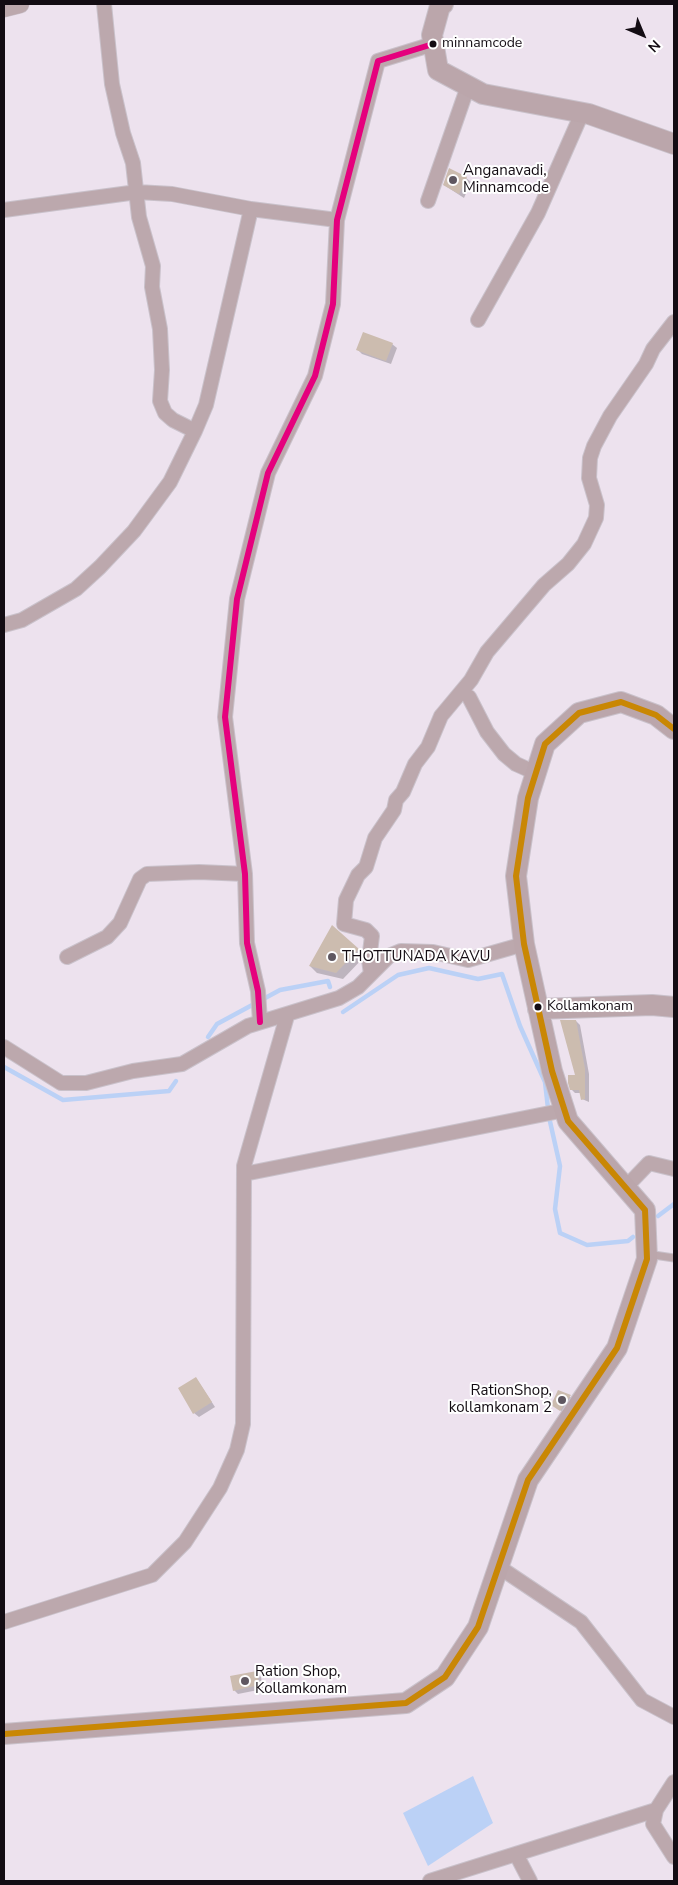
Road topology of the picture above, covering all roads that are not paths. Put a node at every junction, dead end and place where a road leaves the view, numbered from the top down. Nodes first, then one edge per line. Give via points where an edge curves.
1 (20, 4) edge
2 (104, 4) edge
3 (443, 4) edge
4 (4, 8) edge
5 (433, 44) junction
6 (468, 86) junction
7 (582, 113) junction
8 (674, 144) edge
9 (138, 192) junction
10 (428, 201) dead end
11 (251, 209) junction
12 (4, 210) edge
13 (336, 220) junction
14 (478, 320) dead end
15 (674, 322) edge
16 (195, 431) junction
17 (4, 625) edge
18 (469, 697) dead end
19 (674, 729) edge
20 (536, 773) junction
21 (245, 874) junction
22 (524, 944) junction
23 (67, 957) dead end
24 (371, 974) junction
25 (674, 1007) edge
26 (538, 1009) junction
27 (287, 1016) junction
28 (260, 1017) junction
29 (4, 1047) edge
30 (562, 1111) junction
31 (674, 1169) edge
32 (244, 1174) junction
33 (626, 1187) junction
34 (646, 1254) junction
35 (674, 1258) edge
36 (499, 1567) junction
37 (4, 1622) edge
38 (674, 1717) edge
39 (4, 1734) edge
40 (674, 1782) edge
41 (656, 1810) junction
42 (516, 1854) junction
43 (674, 1857) edge
44 (430, 1881) edge
45 (530, 1881) edge

1 - 4 street
2 - 9 street via 112,84
3 - 5 main road via 432,35
5 - 6 main road via 438,70
5 - 13 street via 378,61
6 - 7 main road via 482,94
6 - 10 street
7 - 8 main road
7 - 14 street via 538,213
9 - 11 street via 172,194
9 - 12 street
9 - 16 street via 139,217 152,266 154,306 160,329 160,402 174,420
11 - 13 street
11 - 16 street via 206,405
13 - 21 street via 333,304 316,376 268,473 237,599 225,717
15 - 24 street via 653,349 594,446 589,478 597,505 596,518 584,544 487,652 471,680 441,716 428,747 396,800 394,810 375,838 366,867 358,874 346,900 344,924 366,930 372,936 368,960
16 - 17 street via 170,482 134,531 100,567 76,589 22,620
18 - 20 street via 487,732 504,754
19 - 20 main road via 656,715 621,702 579,713 545,744
20 - 22 main road via 528,798 516,876
21 - 23 street via 147,874 140,879 120,923 107,937
21 - 28 street via 247,943 258,991
22 - 24 street via 468,960 433,952 401,951 389,956
22 - 26 main road
24 - 27 street via 358,987 339,998
25 - 26 main road
26 - 30 main road
27 - 28 street
27 - 32 street
28 - 29 street via 182,1064 86,1083 61,1083
30 - 32 street
30 - 33 main road
31 - 33 street via 649,1163
32 - 37 street via 243,1424 237,1450 220,1488 185,1542 152,1575
33 - 34 main road via 645,1210
34 - 35 lane
34 - 36 main road via 617,1348 528,1480
36 - 38 street via 581,1622 642,1700
36 - 39 main road via 478,1627 445,1677 406,1703
40 - 41 street
41 - 42 street
41 - 43 street via 653,1824
42 - 44 street
42 - 45 street

